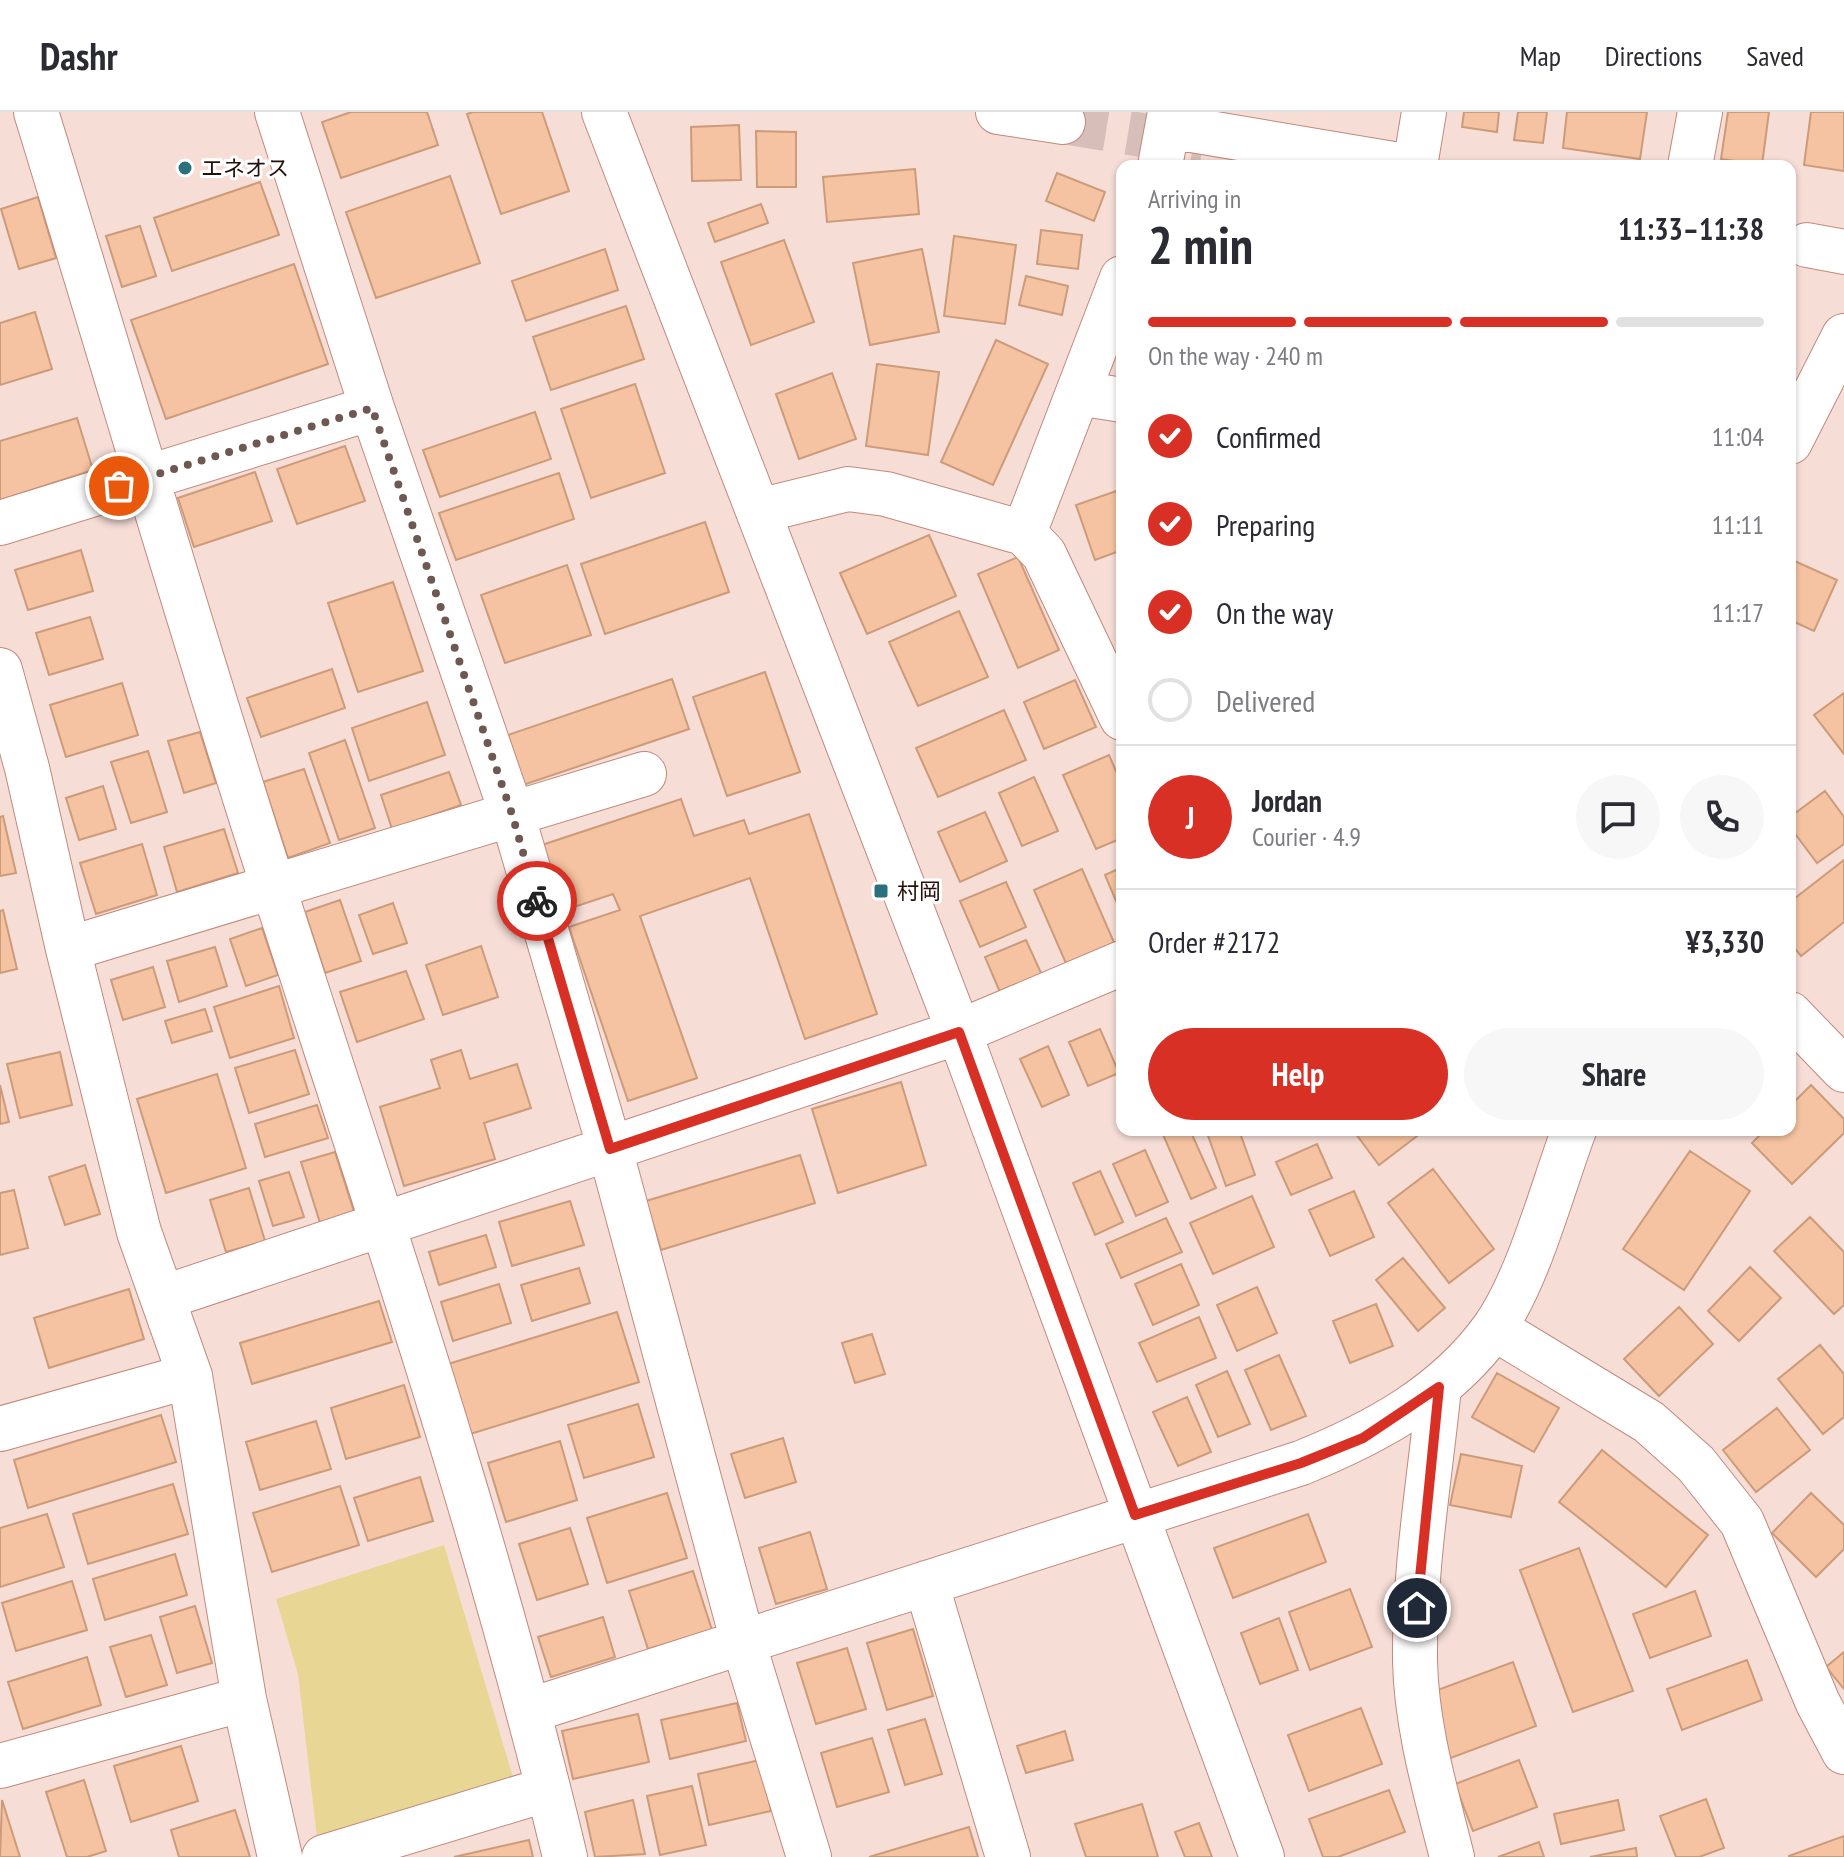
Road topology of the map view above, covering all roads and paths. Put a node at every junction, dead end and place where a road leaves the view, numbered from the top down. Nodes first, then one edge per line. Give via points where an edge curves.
1 (36, 112) edge
2 (277, 112) edge
3 (604, 112) edge
4 (998, 112) edge
5 (1424, 112) edge
6 (1700, 112) edge
7 (1063, 122) tunnel mouth
8 (1166, 135) tunnel mouth
9 (1359, 160) edge
10 (1416, 160) edge
11 (1691, 160) edge
12 (1116, 294) edge
13 (1844, 336) edge
14 (1078, 393) junction
15 (1116, 399) edge
16 (372, 408) junction
17 (1796, 430) edge
18 (149, 477) junction
19 (759, 511) junction
20 (0, 523) edge
21 (1024, 533) junction
22 (0, 670) edge
23 (1116, 705) edge
24 (14, 771) edge
25 (644, 774) dead end
26 (512, 814) junction
27 (273, 886) junction
28 (68, 949) junction
29 (1116, 966) edge
30 (1796, 1020) edge
31 (959, 1032) junction
32 (1844, 1070) edge
33 (1572, 1136) edge
34 (610, 1149) junction
35 (384, 1225) junction
36 (165, 1297) junction
37 (1494, 1328) junction
38 (190, 1376) junction
39 (1439, 1387) junction
40 (0, 1429) edge
41 (1135, 1515) junction
42 (926, 1583) junction
43 (743, 1642) junction
44 (244, 1699) junction
45 (528, 1711) junction
46 (1844, 1752) edge
47 (0, 1766) edge
48 (548, 1789) junction
49 (280, 1857) edge
50 (324, 1857) edge
51 (565, 1857) edge
52 (809, 1857) edge
53 (1008, 1857) edge
54 (1262, 1857) edge
55 (1452, 1857) edge

1 - 18 street
2 - 16 street
3 - 19 street
4 - 7 street
5 - 10 street
6 - 11 street
8 - 9 street
12 - 14 street
13 - 17 street
14 - 15 street
14 - 21 street
16 - 18 street
16 - 26 street
18 - 20 street
18 - 27 street
19 - 21 street via 848,489 886,494
19 - 31 street
21 - 23 street via 1044,554
22 - 24 street
24 - 28 street
25 - 26 street
26 - 27 street
26 - 34 street
27 - 28 street
27 - 35 street
28 - 36 street via 139,1232
29 - 31 street
30 - 32 street
31 - 34 street
31 - 41 street
33 - 37 street via 1523,1269
34 - 35 street
34 - 43 street
35 - 36 street
35 - 45 street
36 - 38 street
37 - 39 street
37 - 46 street via 1649,1422 1696,1464 1742,1522
38 - 40 street
38 - 44 street
39 - 41 street via 1363,1438
39 - 55 street via 1418,1581 1415,1662 1429,1766
41 - 42 street
41 - 54 street
42 - 43 street
42 - 53 street
43 - 45 street
43 - 52 street
44 - 47 street
44 - 49 street
45 - 48 street
48 - 50 street
48 - 51 street

